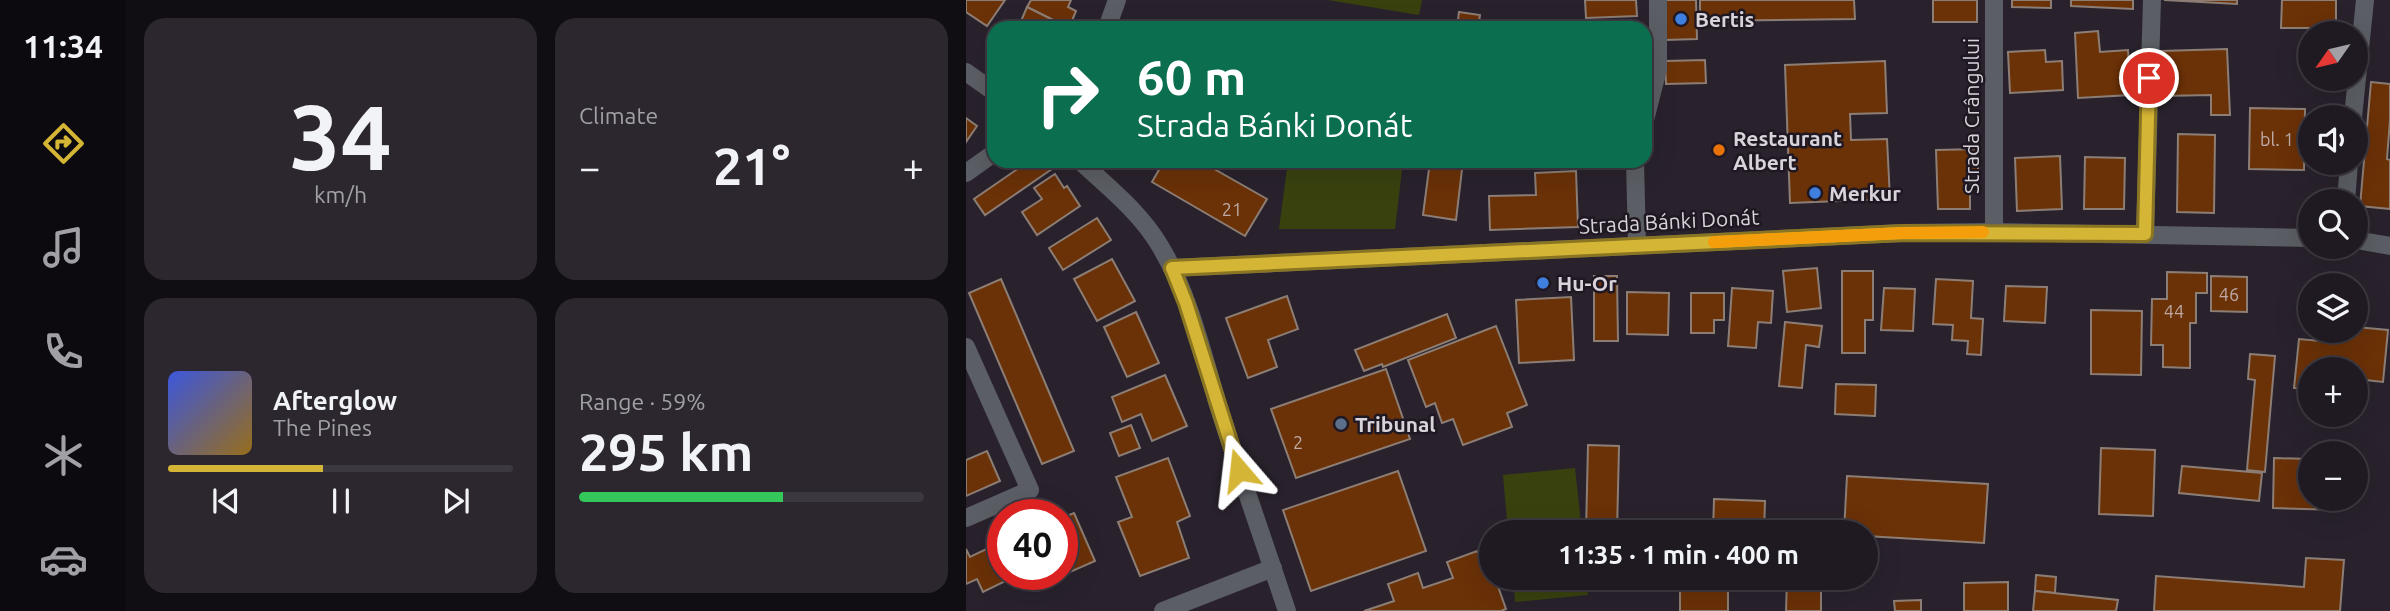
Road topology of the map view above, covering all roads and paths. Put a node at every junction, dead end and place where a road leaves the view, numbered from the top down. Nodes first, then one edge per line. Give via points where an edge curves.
1 (1117, 0) edge
2 (1658, 0) edge
3 (1994, 0) edge
4 (2152, 0) edge
5 (2365, 0) edge
6 (1110, 21) edge
7 (966, 72) edge
8 (987, 88) edge
9 (1652, 93) edge
10 (2354, 105) edge
11 (987, 158) edge
12 (1087, 168) edge
13 (1635, 168) edge
14 (966, 173) edge
15 (1994, 232) junction
16 (2145, 234) junction
17 (2298, 237) edge
18 (2368, 242) edge
19 (1637, 245) junction
20 (2390, 246) edge
21 (1172, 268) junction
22 (966, 347) edge
23 (966, 518) edge
24 (1273, 568) junction
25 (1163, 611) edge
26 (1287, 611) edge

1 - 6 street
2 - 9 street via 1658,69
3 - 15 street, Strada Crângului
4 - 16 street
5 - 10 street
7 - 8 street
11 - 14 street
12 - 21 street via 1140,219
13 - 19 street
15 - 16 street, Strada Bánki Donát
15 - 19 street, Strada Bánki Donát
16 - 17 street, Strada Bánki Donát
18 - 20 street
19 - 21 street, Strada Bánki Donát
21 - 24 street
22 - 23 street via 1030,490
24 - 25 street
24 - 26 street

